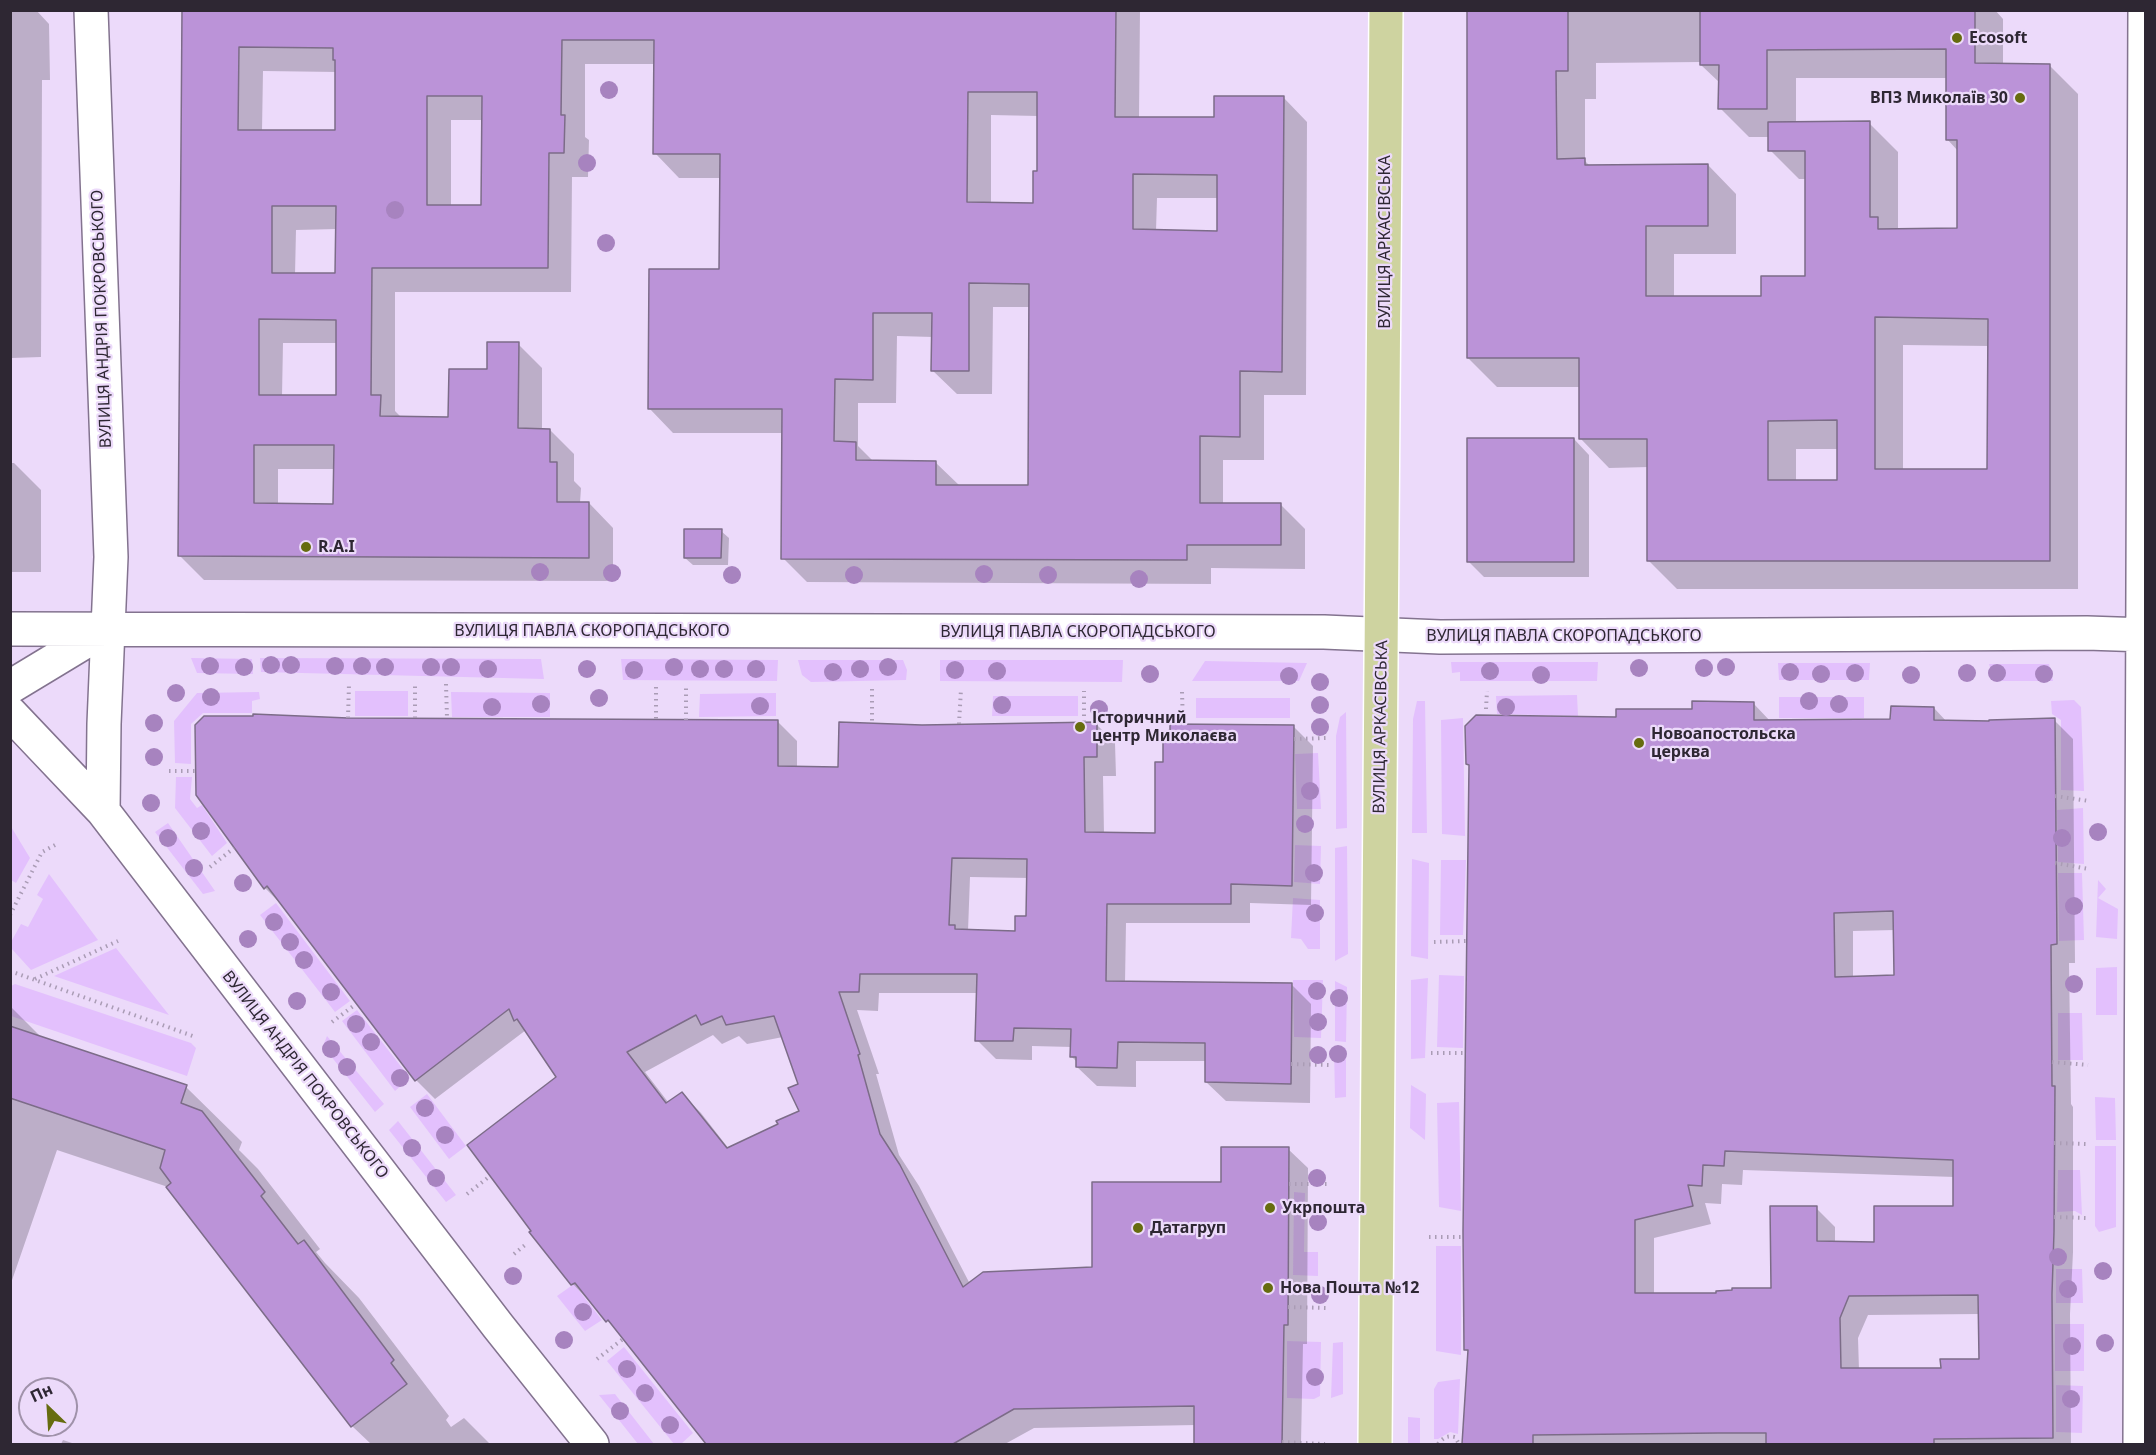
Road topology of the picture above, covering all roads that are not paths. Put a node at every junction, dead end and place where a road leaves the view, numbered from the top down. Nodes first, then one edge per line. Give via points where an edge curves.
1 (91, 10) edge
2 (1386, 10) edge
3 (2145, 10) edge
4 (108, 628) junction
5 (10, 629) edge
6 (1382, 634) junction
7 (2144, 635) edge
8 (10, 687) edge
9 (10, 713) edge
10 (102, 811) junction
11 (592, 1444) edge
12 (1376, 1444) edge
13 (2140, 1444) edge

1 - 4 street, ВУЛИЦЯ АНДРІЯ ПОКРОВСЬКОГО via 111,557
2 - 6 main road, ВУЛИЦЯ АРКАСІВСЬКА
3 - 7 street
4 - 5 street, ВУЛИЦЯ ПАВЛА СКОРОПАДСЬКОГО
4 - 6 street, ВУЛИЦЯ ПАВЛА СКОРОПАДСЬКОГО
4 - 8 street
4 - 10 street, ВУЛИЦЯ АНДРІЯ ПОКРОВСЬКОГО
6 - 7 street, ВУЛИЦЯ ПАВЛА СКОРОПАДСЬКОГО via 1440,638
6 - 12 main road, ВУЛИЦЯ АРКАСІВСЬКА
7 - 13 street
9 - 10 street, ВУЛИЦЯ АНДРІЯ ПОКРОВСЬКОГО
10 - 11 street, ВУЛИЦЯ АНДРІЯ ПОКРОВСЬКОГО

